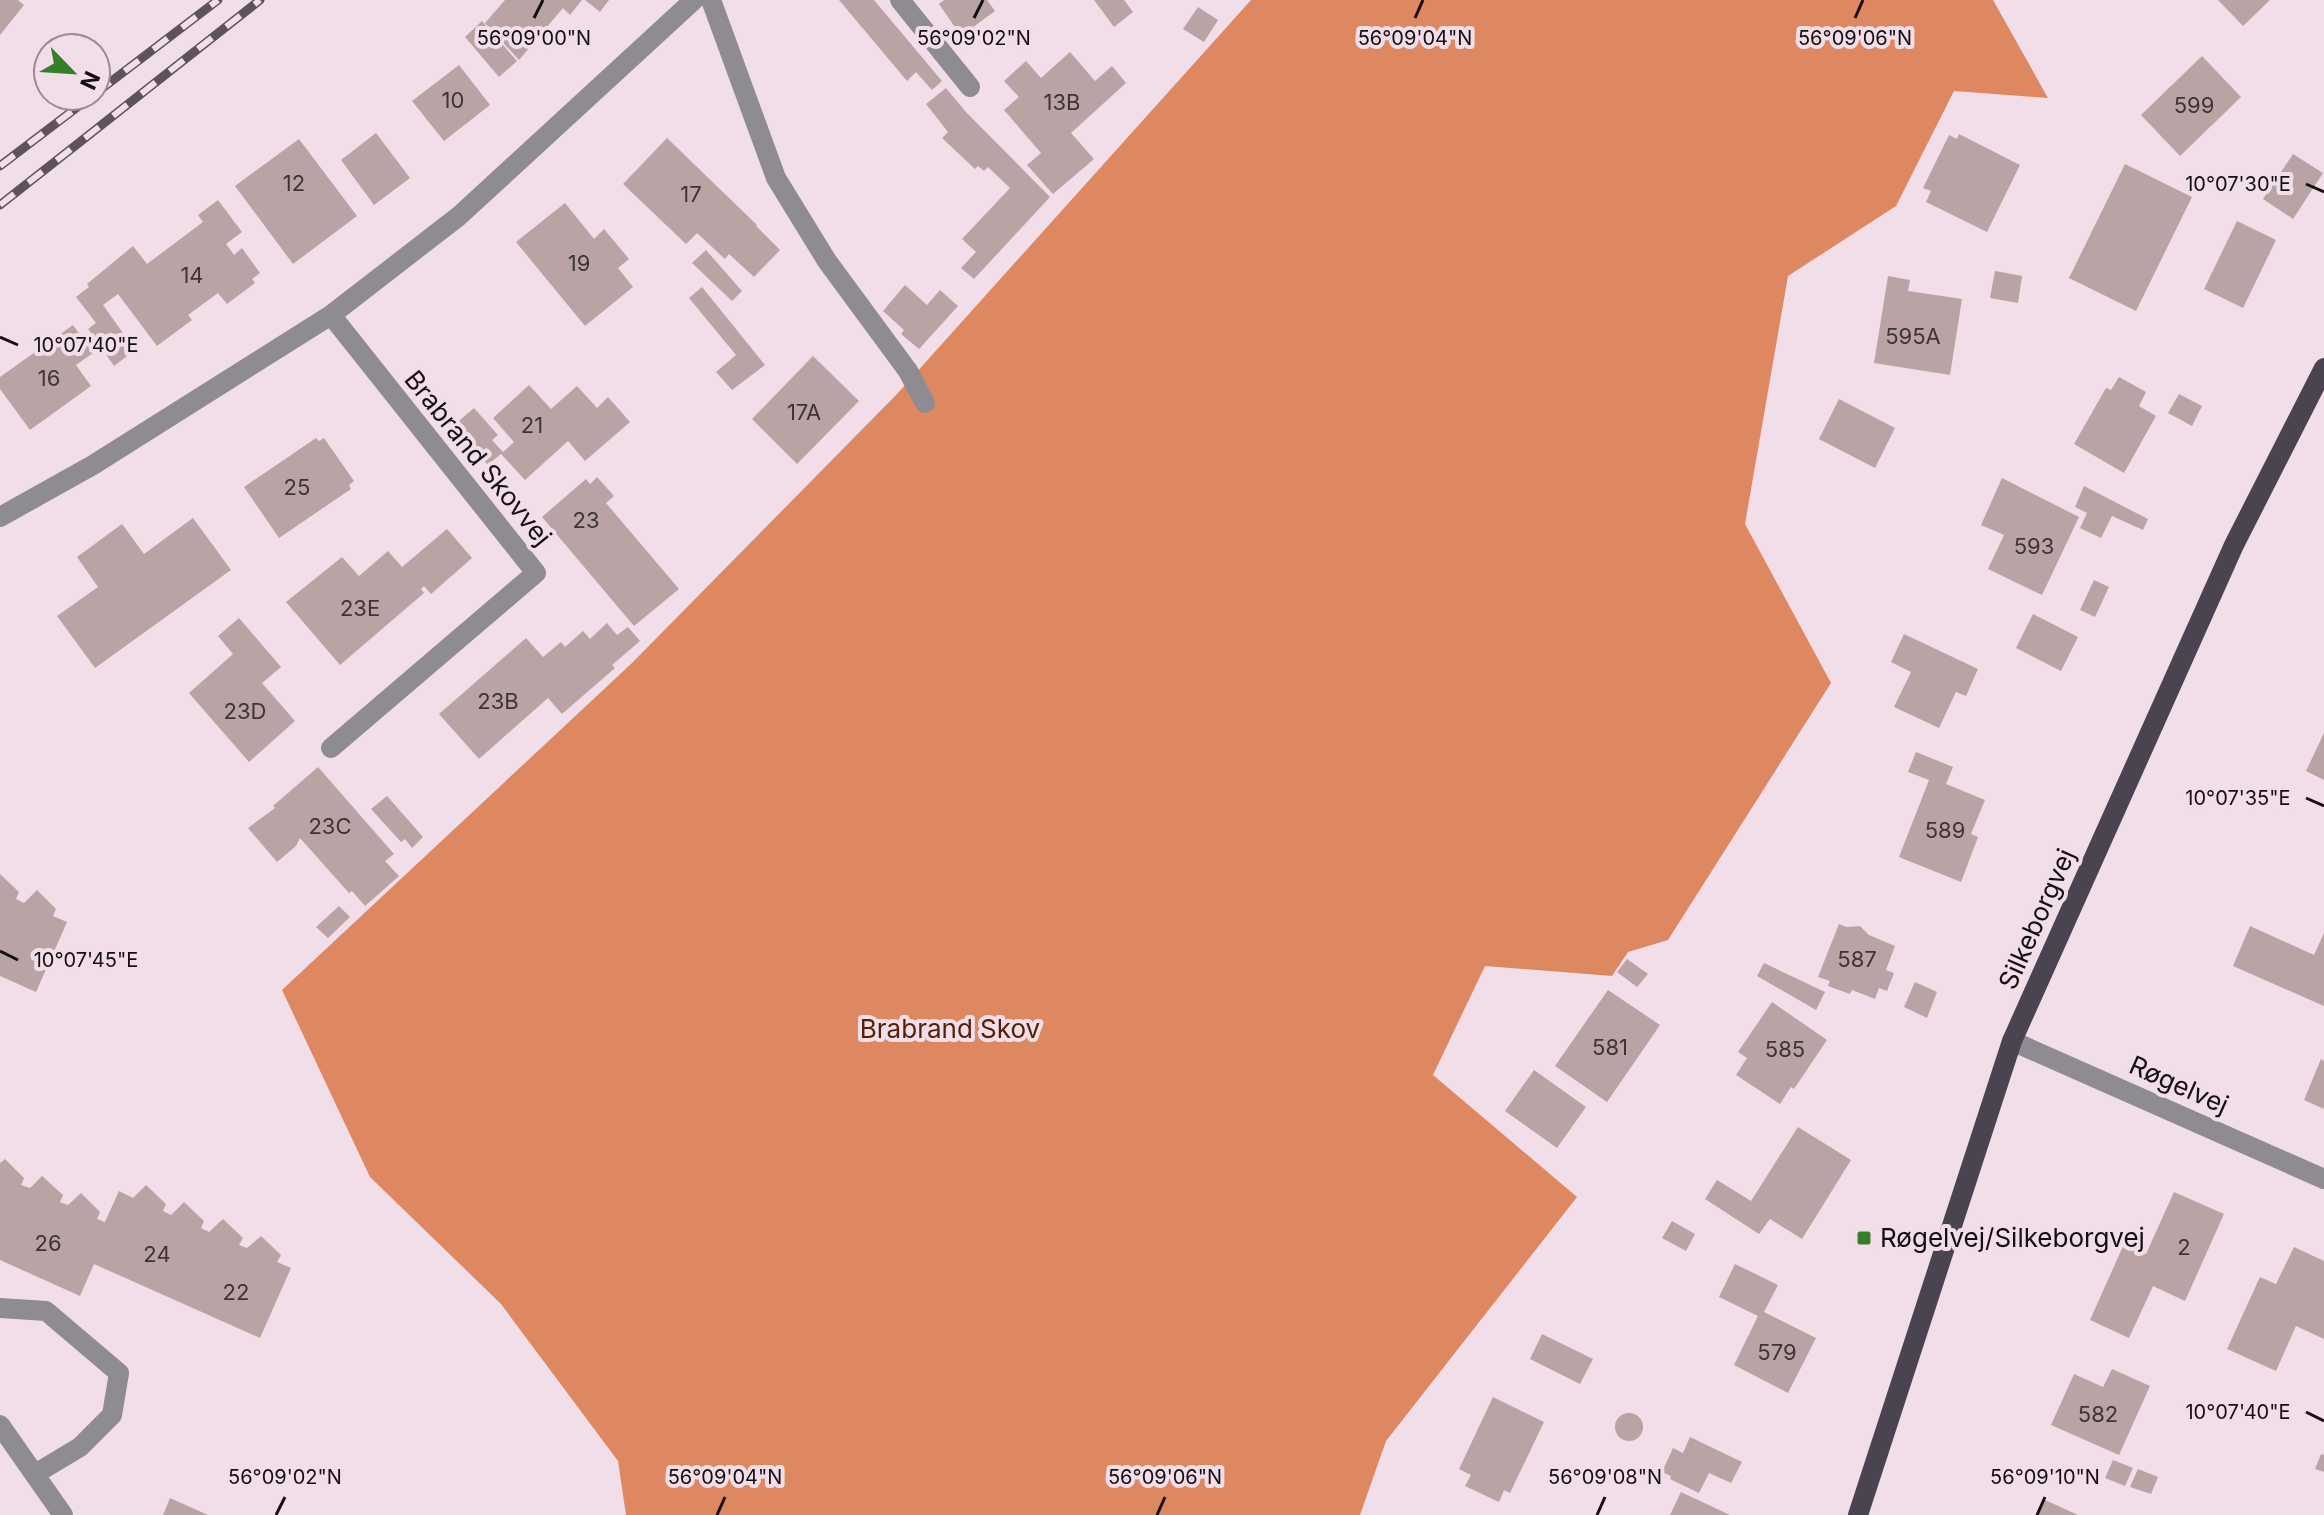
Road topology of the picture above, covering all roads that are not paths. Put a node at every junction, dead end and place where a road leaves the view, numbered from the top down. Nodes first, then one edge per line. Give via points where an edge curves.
1 (694, 0) edge
2 (711, 0) edge
3 (900, 0) edge
4 (970, 87) dead end
5 (331, 315) junction
6 (2324, 368) edge
7 (925, 403) dead end
8 (0, 517) edge
9 (331, 748) dead end
10 (2012, 1041) junction
11 (2324, 1179) edge
12 (0, 1308) edge
13 (0, 1425) edge
14 (35, 1474) junction
15 (63, 1515) edge
16 (1858, 1515) edge

1 - 5 street via 459,216
2 - 7 street via 776,178
3 - 4 street
5 - 8 street via 93,465
5 - 9 street, Brabrand Skovvej via 536,573
6 - 10 main road, Silkeborgvej via 2221,574
10 - 11 street, Røgelvej
10 - 16 main road, Silkeborgvej
12 - 14 street via 46,1311 119,1373 112,1415 80,1447
13 - 14 street
14 - 15 street

